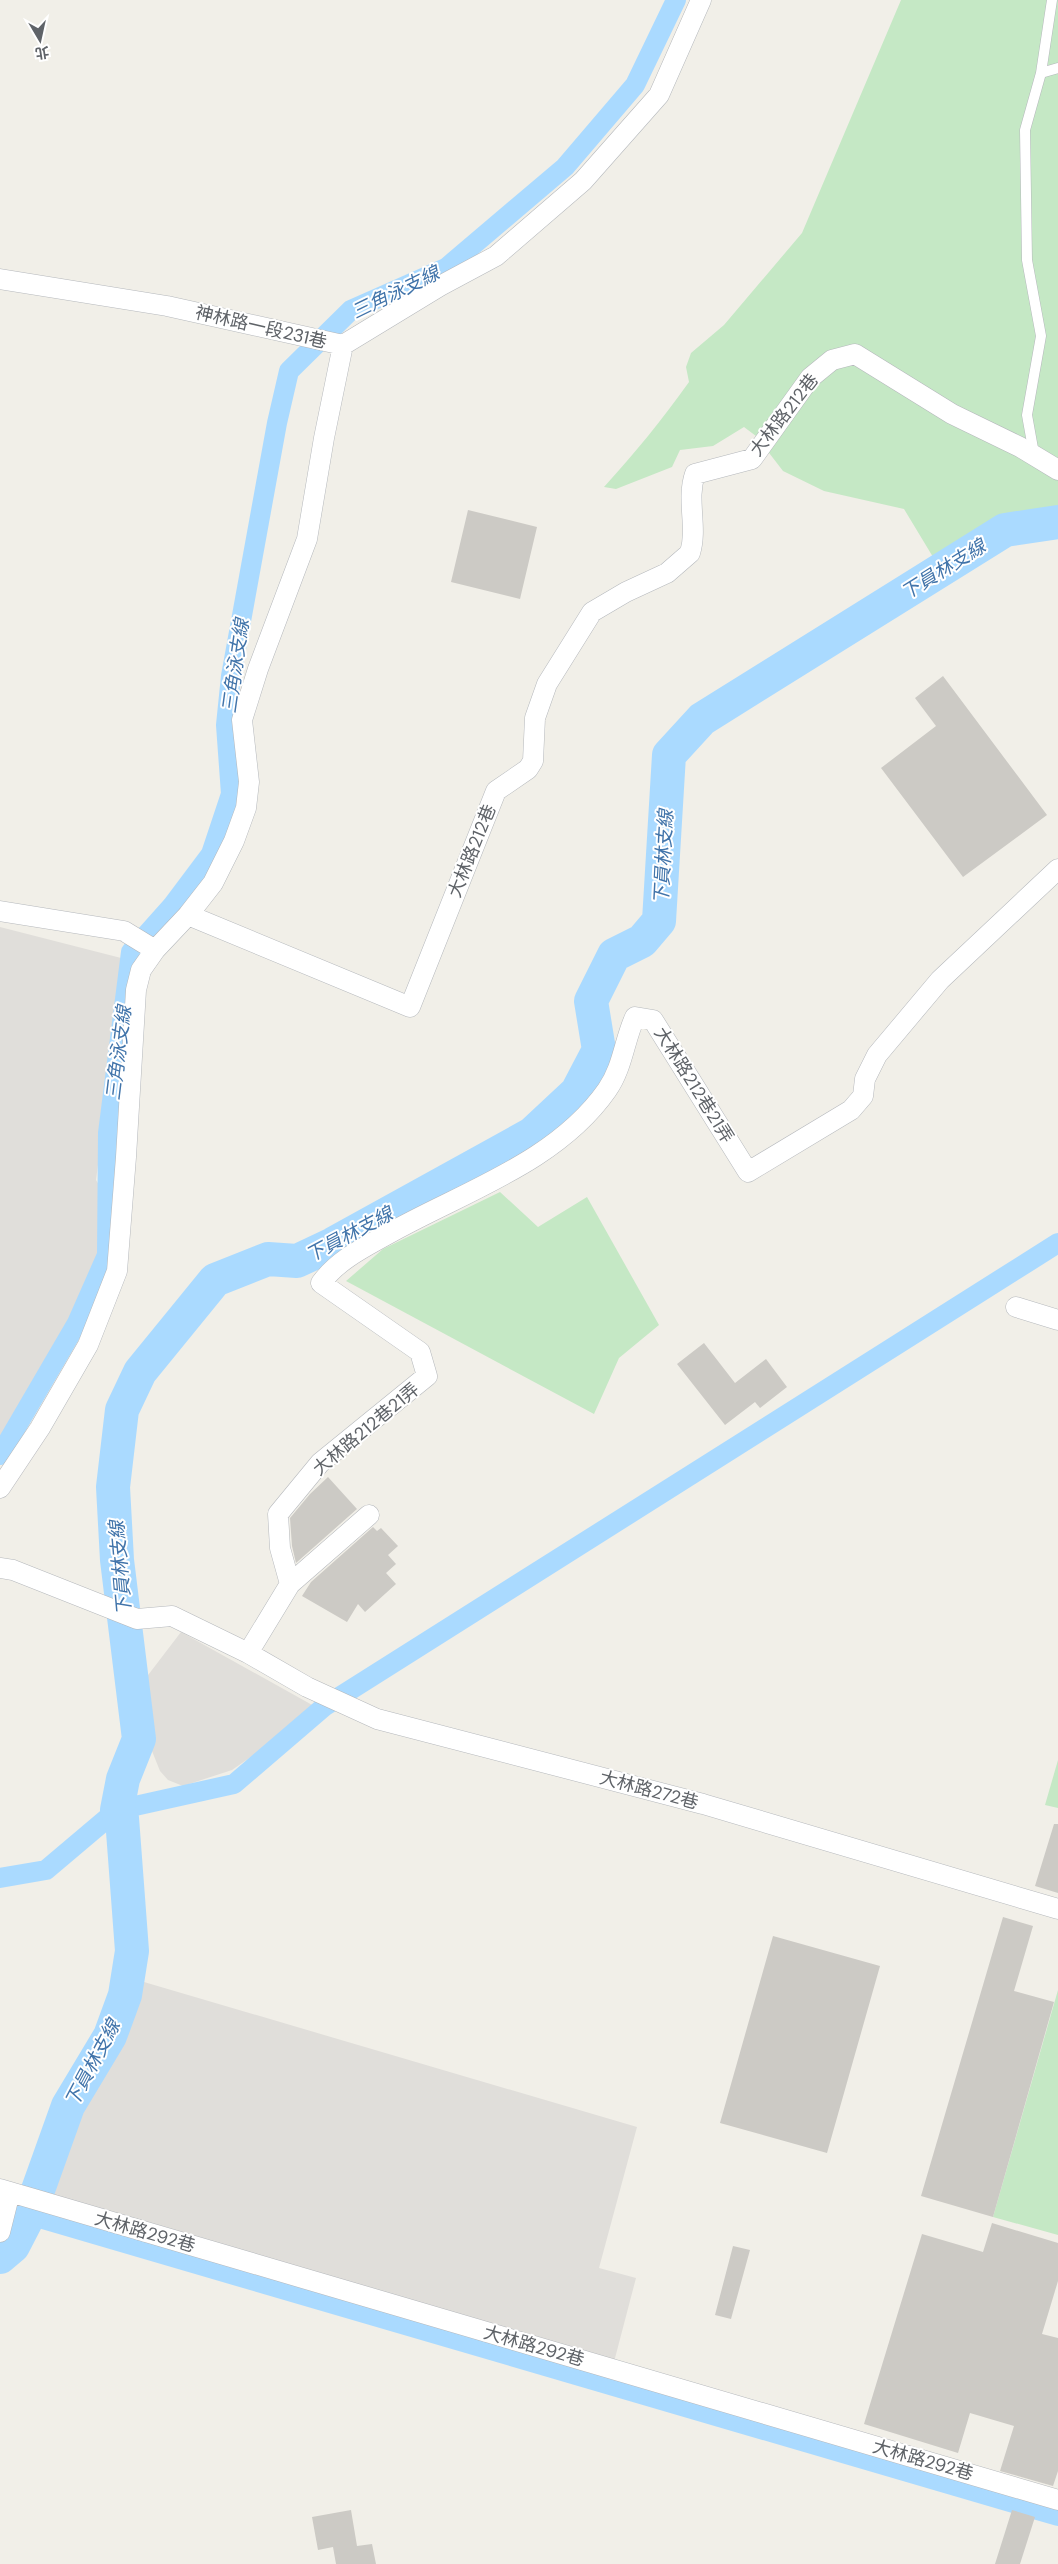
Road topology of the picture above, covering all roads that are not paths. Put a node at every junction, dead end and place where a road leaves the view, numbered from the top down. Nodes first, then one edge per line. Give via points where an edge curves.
1 (701, 0) edge
2 (1052, 0) edge
3 (1058, 68) edge
4 (1041, 73) junction
5 (0, 279) edge
6 (343, 345) junction
7 (1034, 456) junction
8 (1058, 470) edge
9 (1058, 869) edge
10 (0, 911) edge
11 (188, 915) junction
12 (155, 950) junction
13 (1016, 1307) dead end
14 (1058, 1320) edge
15 (0, 1488) edge
16 (370, 1515) dead end
17 (0, 1568) edge
18 (290, 1584) junction
19 (248, 1653) junction
20 (1058, 1909) edge
21 (5, 2191) edge
22 (0, 2232) edge
23 (1058, 2500) edge

1 - 6 street, 神林路一段231巷 via 659,95 583,181 496,256
2 - 4 lane
3 - 4 lane
4 - 7 lane via 1025,130 1027,260 1041,336 1027,415
5 - 6 street, 神林路一段231巷 via 167,306
6 - 11 street via 307,539 242,720 249,782 246,808 213,883
7 - 8 street, 大林路212巷
7 - 11 street, 大林路212巷 via 952,414 855,354 832,360 810,378 752,459 695,474 690,488 693,545 690,553 667,573 592,612 547,684 536,718 533,761 528,769 496,791 410,1007
9 - 18 street, 大林路212巷21弄 via 940,980 877,1055 865,1079 863,1096 851,1110 748,1172 653,1020 635,1017 622,1062 607,1090 574,1128 518,1167 431,1210 333,1267 321,1282 420,1352 427,1376 320,1463 278,1514 280,1548
10 - 12 street via 124,931
11 - 12 street
12 - 15 street via 141,970 136,990 117,1271 88,1346
13 - 14 street
16 - 18 street
17 - 19 street, 大林路272巷 via 13,1570 138,1620 172,1616
18 - 19 street
19 - 20 street, 大林路272巷 via 306,1687 376,1719 702,1804
21 - 22 street
21 - 23 street, 大林路292巷

